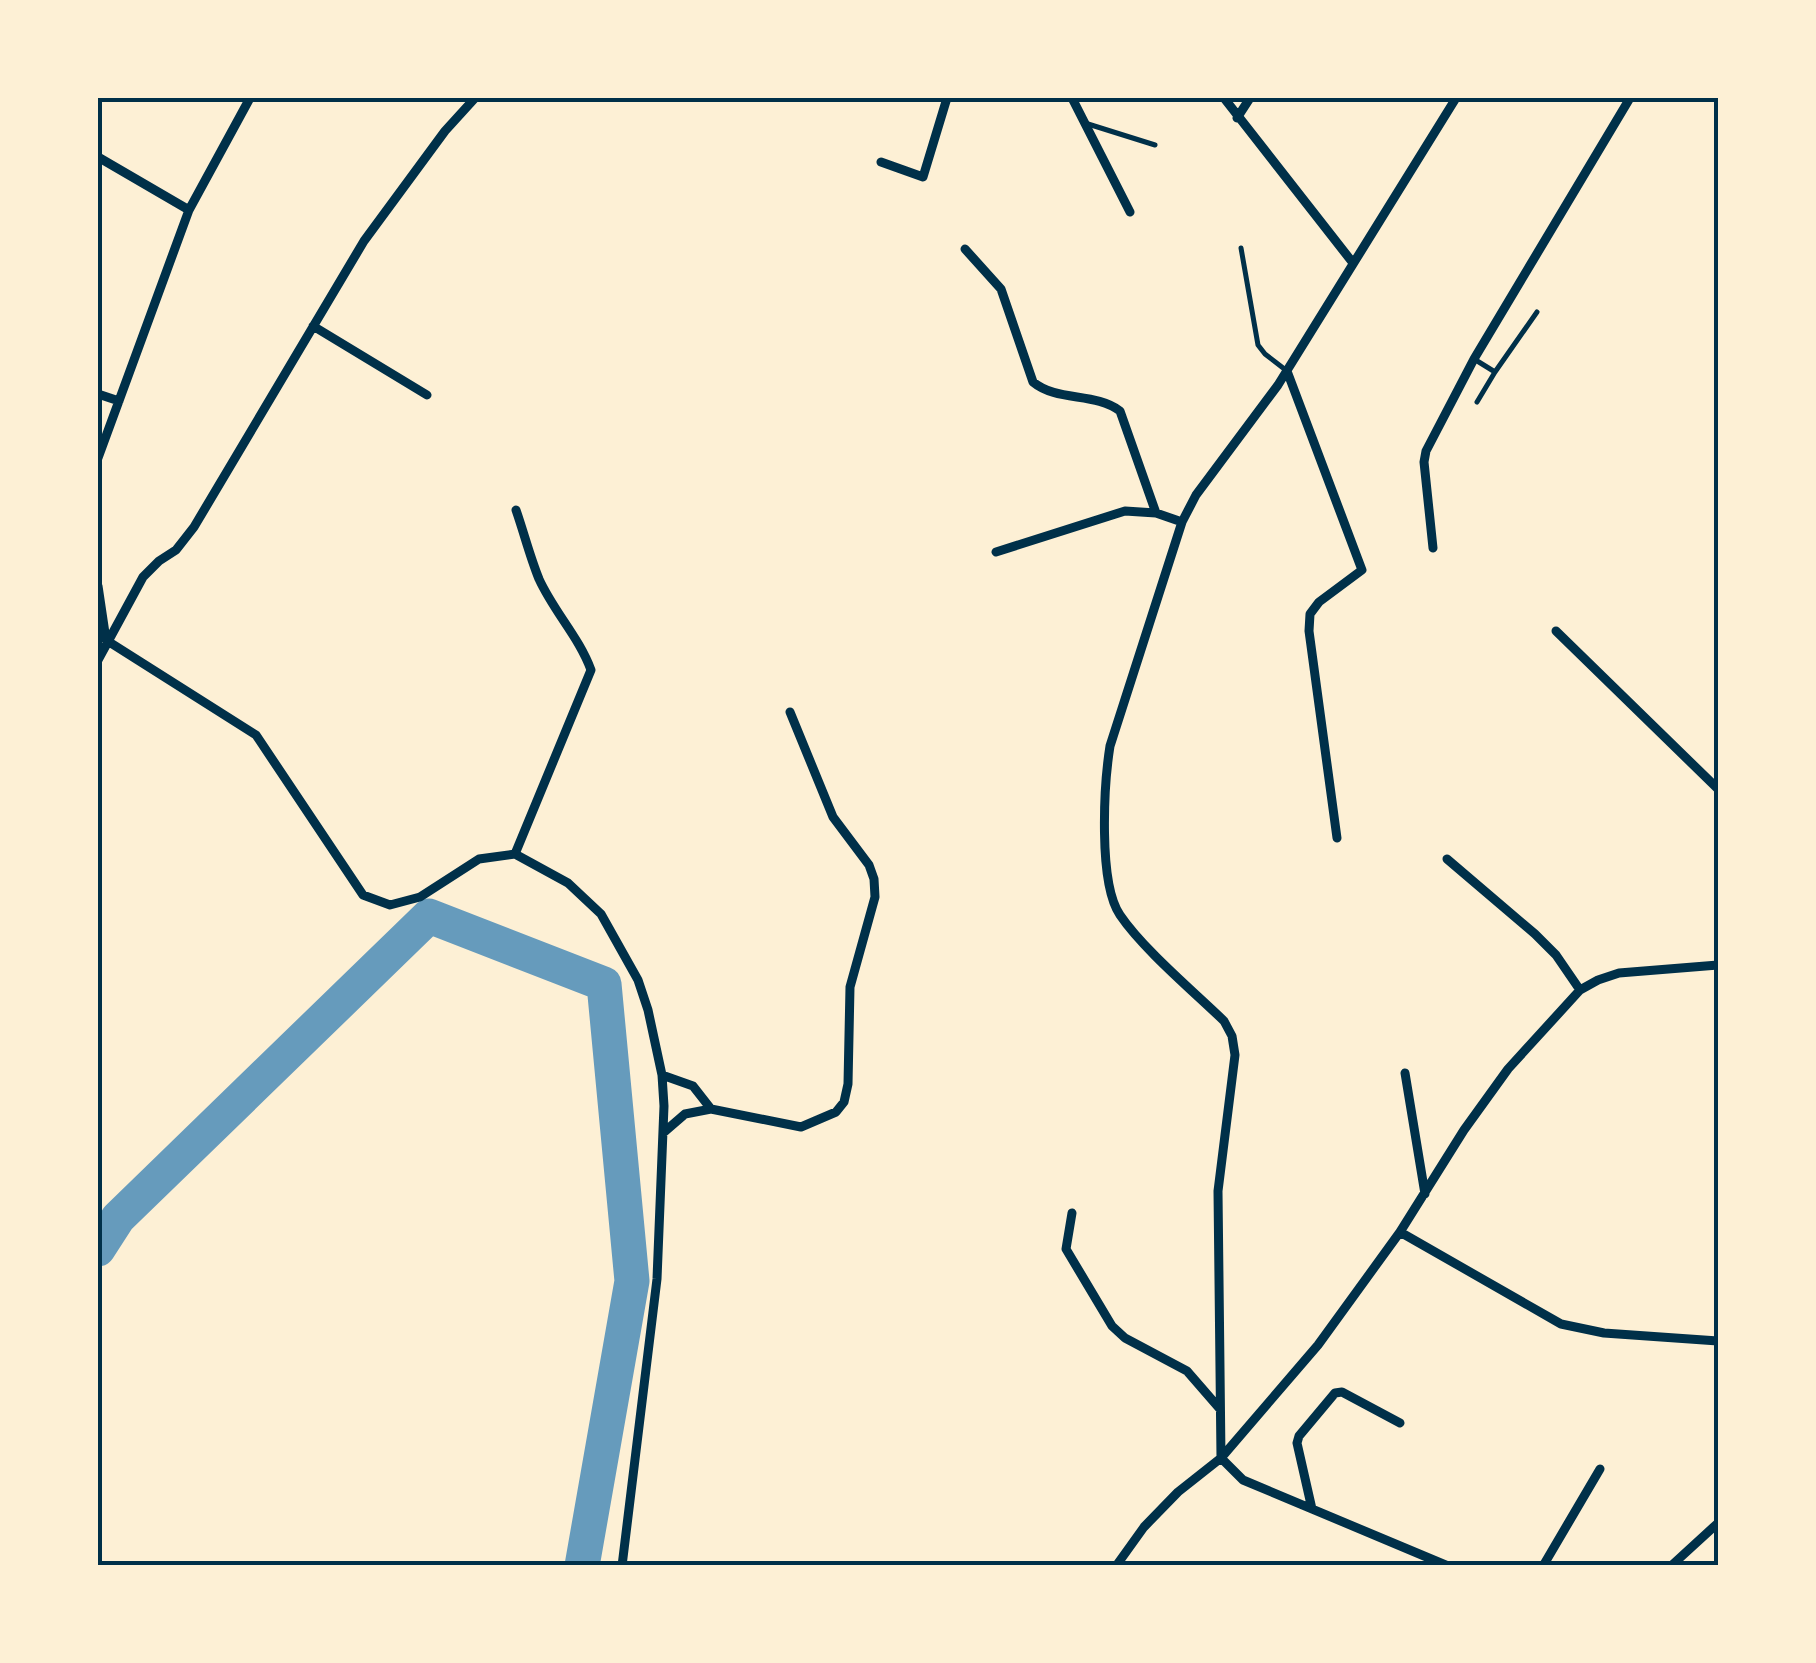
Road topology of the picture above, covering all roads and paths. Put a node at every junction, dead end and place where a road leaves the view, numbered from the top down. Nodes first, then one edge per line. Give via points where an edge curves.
1 (250, 98) edge
2 (476, 98) edge
3 (947, 98) edge
4 (1072, 98) edge
5 (1224, 98) edge
6 (1250, 98) edge
7 (1456, 98) edge
8 (1630, 98) edge
9 (1237, 118) junction
10 (1085, 123) junction
11 (1155, 145) dead end
12 (98, 157) edge
13 (880, 162) dead end
14 (188, 210) junction
15 (1130, 212) dead end
16 (1241, 248) dead end
17 (965, 249) dead end
18 (1353, 263) junction
19 (1537, 312) dead end
20 (313, 326) junction
21 (1474, 359) junction
22 (1287, 371) junction
23 (1495, 372) junction
24 (98, 394) edge
25 (427, 395) dead end
26 (119, 400) junction
27 (1477, 402) dead end
28 (98, 458) edge
29 (516, 510) dead end
30 (1156, 513) junction
31 (1182, 522) junction
32 (1434, 548) dead end
33 (996, 552) dead end
34 (98, 586) edge
35 (1556, 631) dead end
36 (106, 640) junction
37 (98, 660) edge
38 (790, 712) dead end
39 (1718, 789) edge
40 (1337, 838) dead end
41 (516, 854) junction
42 (1447, 859) dead end
43 (1718, 964) edge
44 (1580, 990) junction
45 (1405, 1074) dead end
46 (662, 1075) junction
47 (711, 1109) junction
48 (663, 1133) junction
49 (1425, 1194) junction
50 (1072, 1213) dead end
51 (1400, 1232) junction
52 (1718, 1340) edge
53 (1220, 1409) junction
54 (1400, 1423) dead end
55 (1221, 1458) junction
56 (1600, 1469) dead end
57 (1312, 1509) junction
58 (1718, 1524) edge
59 (622, 1566) edge
60 (1116, 1566) edge
61 (1448, 1566) edge
62 (1543, 1566) edge
63 (1672, 1566) edge

1 - 14 street
2 - 20 street via 364,241
3 - 13 street via 923,177
4 - 10 street
5 - 9 street
6 - 9 street
7 - 18 street
8 - 21 street
9 - 18 street
10 - 11 lane
10 - 15 street
12 - 14 street
14 - 26 street
16 - 22 lane via 1258,345
17 - 30 street via 1001,290 1033,382 1120,411
18 - 22 street
19 - 23 lane
20 - 25 street
20 - 36 street via 194,527 143,578
21 - 23 lane
21 - 32 street via 1426,451
22 - 31 street
22 - 40 street via 1362,570 1310,614
23 - 27 lane
24 - 26 street
26 - 28 street
29 - 41 street via 539,578 591,670
30 - 31 street
30 - 33 street via 1125,510
31 - 53 street via 1110,746 1105,822 1117,912 1224,1021 1236,1055 1218,1191
34 - 36 street
35 - 39 street
36 - 37 street
36 - 41 street via 256,735 363,894 390,905 420,897 479,860
38 - 47 street via 833,817 874,879 850,987 848,1084 836,1112 802,1128
41 - 46 street via 568,882 601,914 638,980
42 - 44 street via 1536,934
43 - 44 street via 1619,974
44 - 49 street via 1508,1069
45 - 49 street
46 - 47 street via 693,1086
46 - 48 street
47 - 48 street via 685,1114
48 - 59 street via 657,1279
49 - 51 street
50 - 53 street via 1066,1249 1112,1326 1187,1370
51 - 52 street via 1561,1324
51 - 55 street via 1328,1332
53 - 55 street
54 - 57 street via 1336,1393 1297,1444
55 - 57 street via 1243,1480
55 - 60 street via 1178,1492
56 - 62 street
57 - 61 street
58 - 63 street

